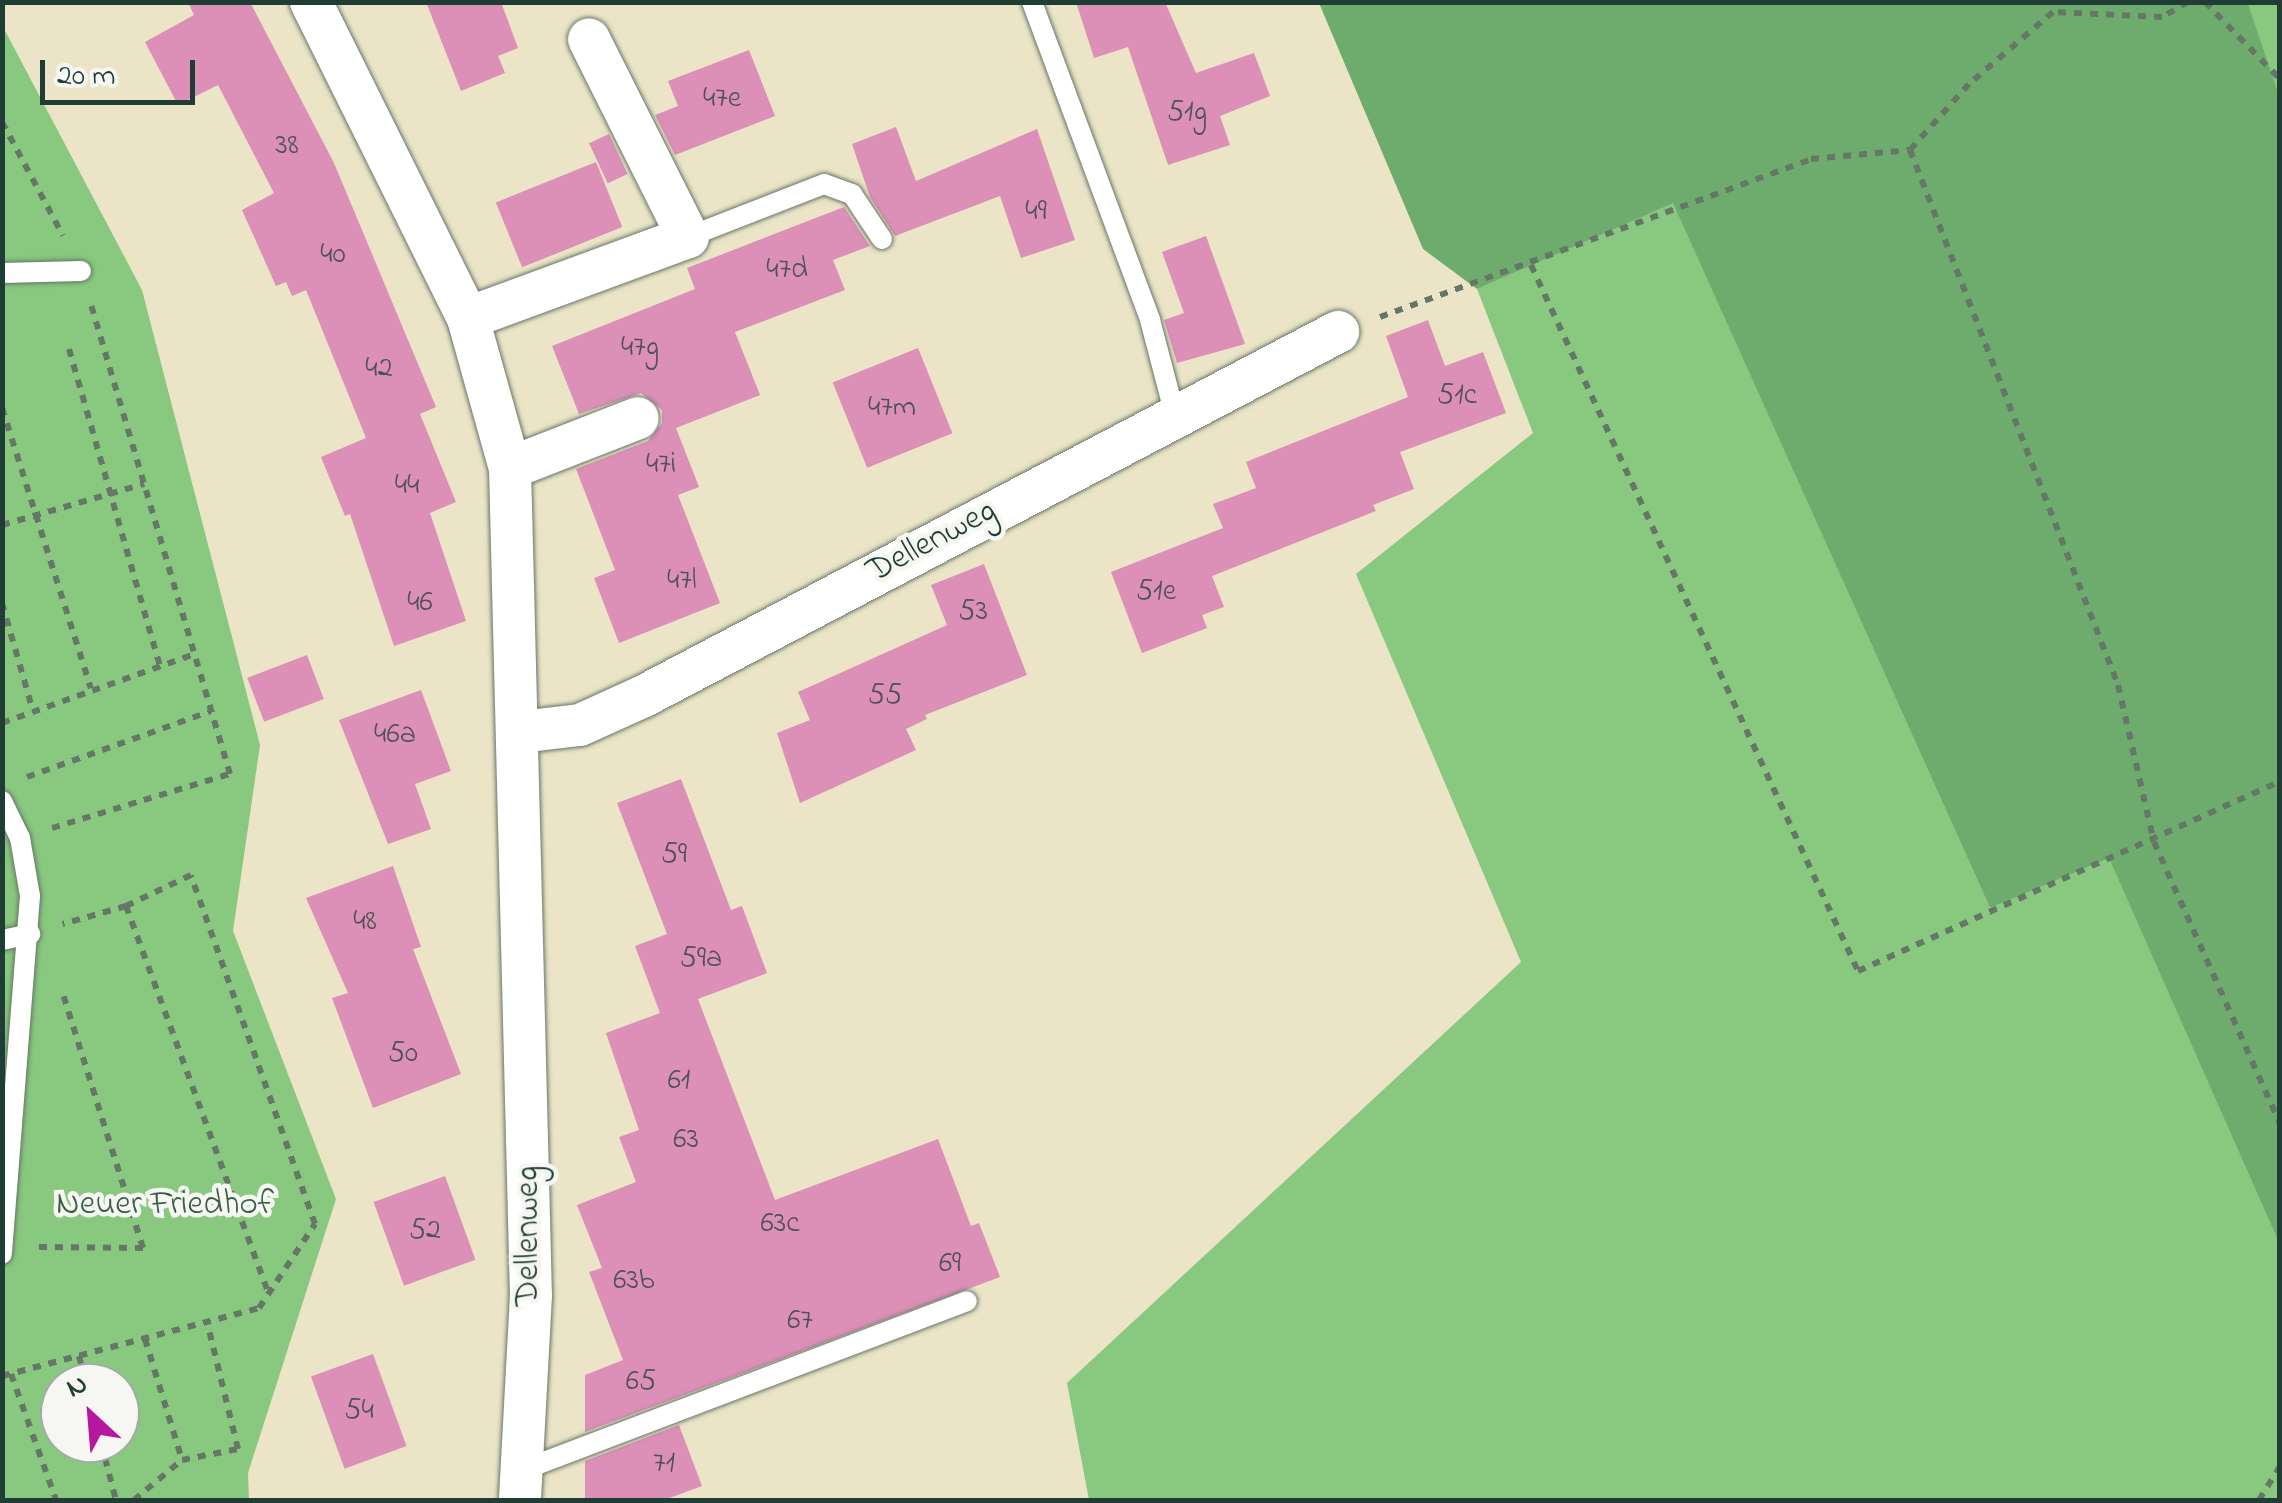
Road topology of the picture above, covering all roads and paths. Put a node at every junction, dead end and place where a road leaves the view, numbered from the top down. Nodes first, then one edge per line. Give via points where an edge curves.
1 (311, 2) edge
2 (1032, 2) edge
3 (2188, 2) edge
4 (2205, 2) edge
5 (589, 39) dead end
6 (2280, 80) edge
7 (2, 122) edge
8 (1910, 150) junction
9 (688, 237) junction
10 (882, 239) dead end
11 (1531, 264) junction
12 (81, 271) junction
13 (2, 273) edge
14 (468, 318) junction
15 (1338, 332) joint
16 (69, 349) dead end
17 (2, 408) edge
18 (1175, 415) junction
19 (638, 418) dead end
20 (510, 468) junction
21 (144, 484) junction
22 (112, 495) junction
23 (33, 519) junction
24 (2, 524) edge
25 (2, 603) edge
26 (192, 655) junction
27 (160, 666) junction
28 (91, 688) junction
29 (33, 710) junction
30 (211, 712) junction
31 (2, 724) edge
32 (520, 732) junction
33 (20, 779) dead end
34 (2280, 780) edge
35 (4, 809) edge
36 (20, 838) junction
37 (2154, 842) junction
38 (126, 906) junction
39 (36, 932) junction
40 (2, 940) edge
41 (2280, 1124) edge
42 (3, 1250) edge
43 (270, 1294) junction
44 (967, 1301) dead end
45 (206, 1322) junction
46 (145, 1339) junction
47 (79, 1356) junction
48 (81, 1363) edge
49 (12, 1374) junction
50 (2, 1376) edge
51 (182, 1460) junction
52 (106, 1463) edge
53 (2280, 1466) edge
54 (519, 1486) edge
55 (56, 1500) edge
56 (116, 1500) edge
57 (134, 1500) edge
58 (2259, 1500) edge

1 - 14 street, Dellenweg
2 - 18 lane via 1139,288
3 - 8 path via 2162,17 2053,12 1968,84
4 - 6 path
5 - 9 street
7 - 12 path
8 - 11 path via 1811,158
8 - 37 path via 2118,686
9 - 10 lane via 824,184 852,194
9 - 14 street
11 - 15 path
11 - 37 path via 1858,971
12 - 13 lane
12 - 21 path
14 - 20 street, Dellenweg
15 - 18 street, Dellenweg
16 - 22 path
17 - 23 path
18 - 32 street, Dellenweg via 644,696 580,725
19 - 20 street
20 - 32 street, Dellenweg
21 - 22 path
21 - 26 path
22 - 23 path
22 - 27 path
23 - 24 path
23 - 28 path
25 - 29 path
26 - 27 path
26 - 30 path
27 - 28 path
28 - 29 path
29 - 31 path
30 - 33 path
30 - 36 path via 230,774
32 - 54 street, Dellenweg via 531,1295
34 - 37 path
35 - 36 lane
36 - 39 lane
37 - 41 path
38 - 39 path
38 - 43 path
38 - 43 path via 191,875 315,1224
39 - 40 lane
39 - 42 lane
39 - 42 path via 143,1248
43 - 45 path via 259,1308
44 - 54 lane
45 - 46 path
45 - 51 path via 238,1450
46 - 47 path
46 - 51 path
47 - 48 path
47 - 49 path
49 - 50 path
49 - 55 path
51 - 57 path
52 - 56 path
53 - 58 path

